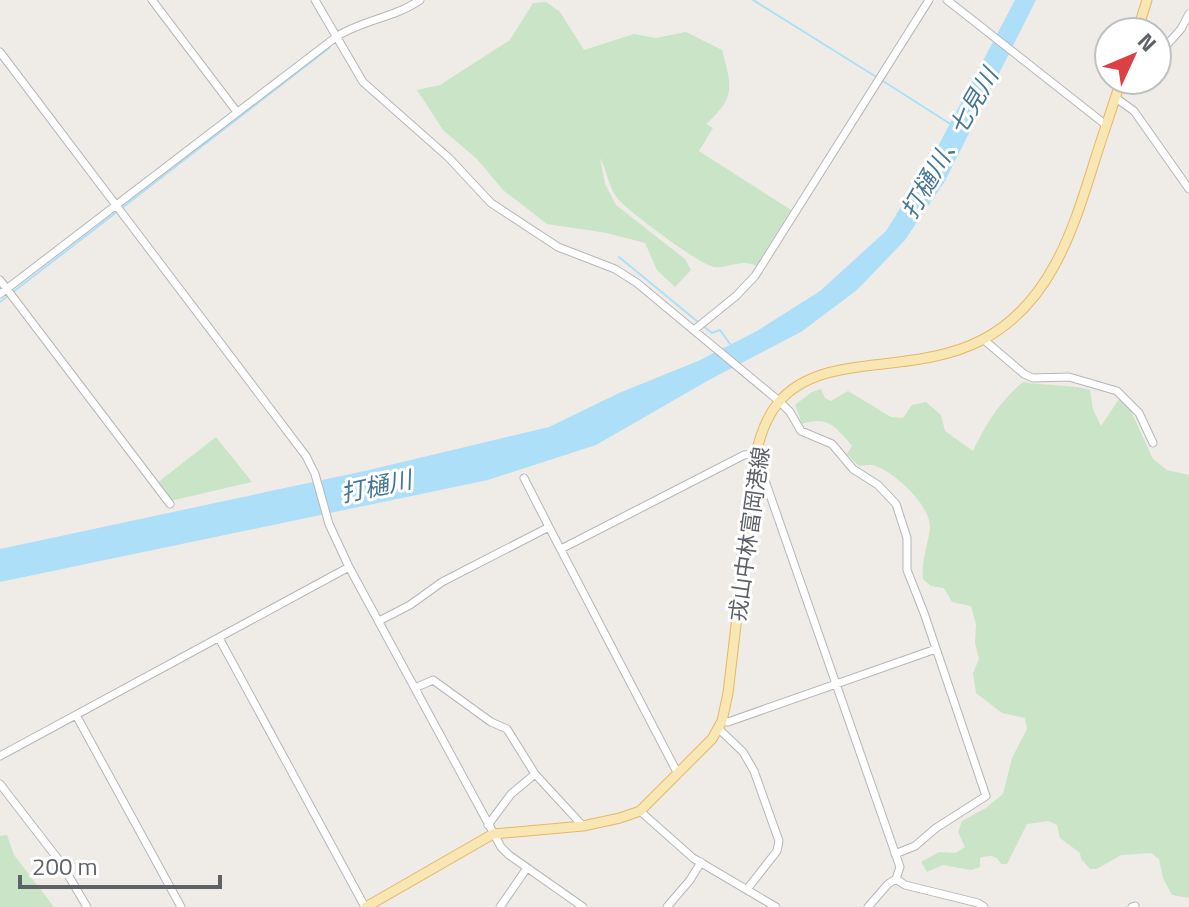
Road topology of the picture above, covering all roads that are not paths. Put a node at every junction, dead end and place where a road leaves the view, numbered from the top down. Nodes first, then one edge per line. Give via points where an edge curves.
1 (152, 0) edge
2 (315, 0) edge
3 (420, 0) edge
4 (929, 0) edge
5 (947, 0) edge
6 (1189, 14) edge
7 (336, 37) junction
8 (1173, 38) edge
9 (0, 52) edge
10 (1116, 98) joint
11 (237, 112) junction
12 (1106, 125) junction
13 (1189, 189) edge
14 (116, 205) junction
15 (0, 280) edge
16 (3, 292) edge
17 (694, 330) junction
18 (983, 339) junction
19 (779, 401) junction
20 (1153, 443) dead end
21 (756, 454) junction
22 (755, 465) junction
23 (524, 478) dead end
24 (170, 504) dead end
25 (549, 527) junction
26 (561, 549) junction
27 (349, 567) junction
28 (379, 621) junction
29 (219, 638) junction
30 (936, 649) junction
31 (835, 685) junction
32 (415, 688) junction
33 (76, 715) junction
34 (721, 725) junction
35 (0, 756) edge
36 (535, 774) junction
37 (678, 774) junction
38 (0, 784) edge
39 (640, 811) junction
40 (583, 826) junction
41 (490, 830) junction
42 (895, 854) junction
43 (701, 862) junction
44 (527, 868) junction
45 (896, 879) junction
46 (748, 888) junction
47 (763, 904) edge
48 (87, 907) edge
49 (181, 907) edge
50 (366, 907) edge
51 (500, 907) edge
52 (583, 907) edge
53 (667, 907) edge
54 (776, 907) edge
55 (868, 907) edge
56 (984, 907) edge

1 - 11 street
2 - 7 street
3 - 7 street
4 - 17 street via 755,276
5 - 12 street
6 - 8 street
7 - 11 street
7 - 17 street via 363,82 491,203 573,255 627,276
9 - 14 street
10 - 12 main road
10 - 13 street via 1134,111
11 - 14 street
12 - 18 main road via 1055,268 1024,308
14 - 16 street
14 - 27 street via 306,456
15 - 16 street
16 - 24 street
17 - 19 street
18 - 19 main road via 927,358 842,368
18 - 20 street via 1033,378 1069,377 1117,391 1139,413
19 - 21 main road, 戎山中林富岡港線
19 - 30 street via 801,431 832,444 896,504 907,538 907,570
21 - 22 main road, 戎山中林富岡港線
21 - 26 street via 744,455
22 - 31 street via 762,472
22 - 34 main road, 戎山中林富岡港線
23 - 25 street
25 - 26 street
25 - 28 street
26 - 37 street
27 - 28 street
27 - 29 street
28 - 32 street
29 - 33 street
29 - 50 street
30 - 31 street
30 - 42 street via 986,796 915,846
31 - 34 street
31 - 42 street
32 - 36 street via 433,680 507,729
32 - 41 street
33 - 35 street
33 - 49 street
34 - 37 main road
34 - 46 street via 754,771 779,841
36 - 40 street
36 - 41 street via 511,794
37 - 39 main road
38 - 48 street via 61,863
39 - 40 main road
39 - 43 street
40 - 41 main road
41 - 44 street
41 - 50 main road
42 - 45 street via 900,867
43 - 46 street
43 - 53 street
44 - 51 street
44 - 52 street
45 - 55 street
45 - 56 street
46 - 47 street
47 - 54 street

